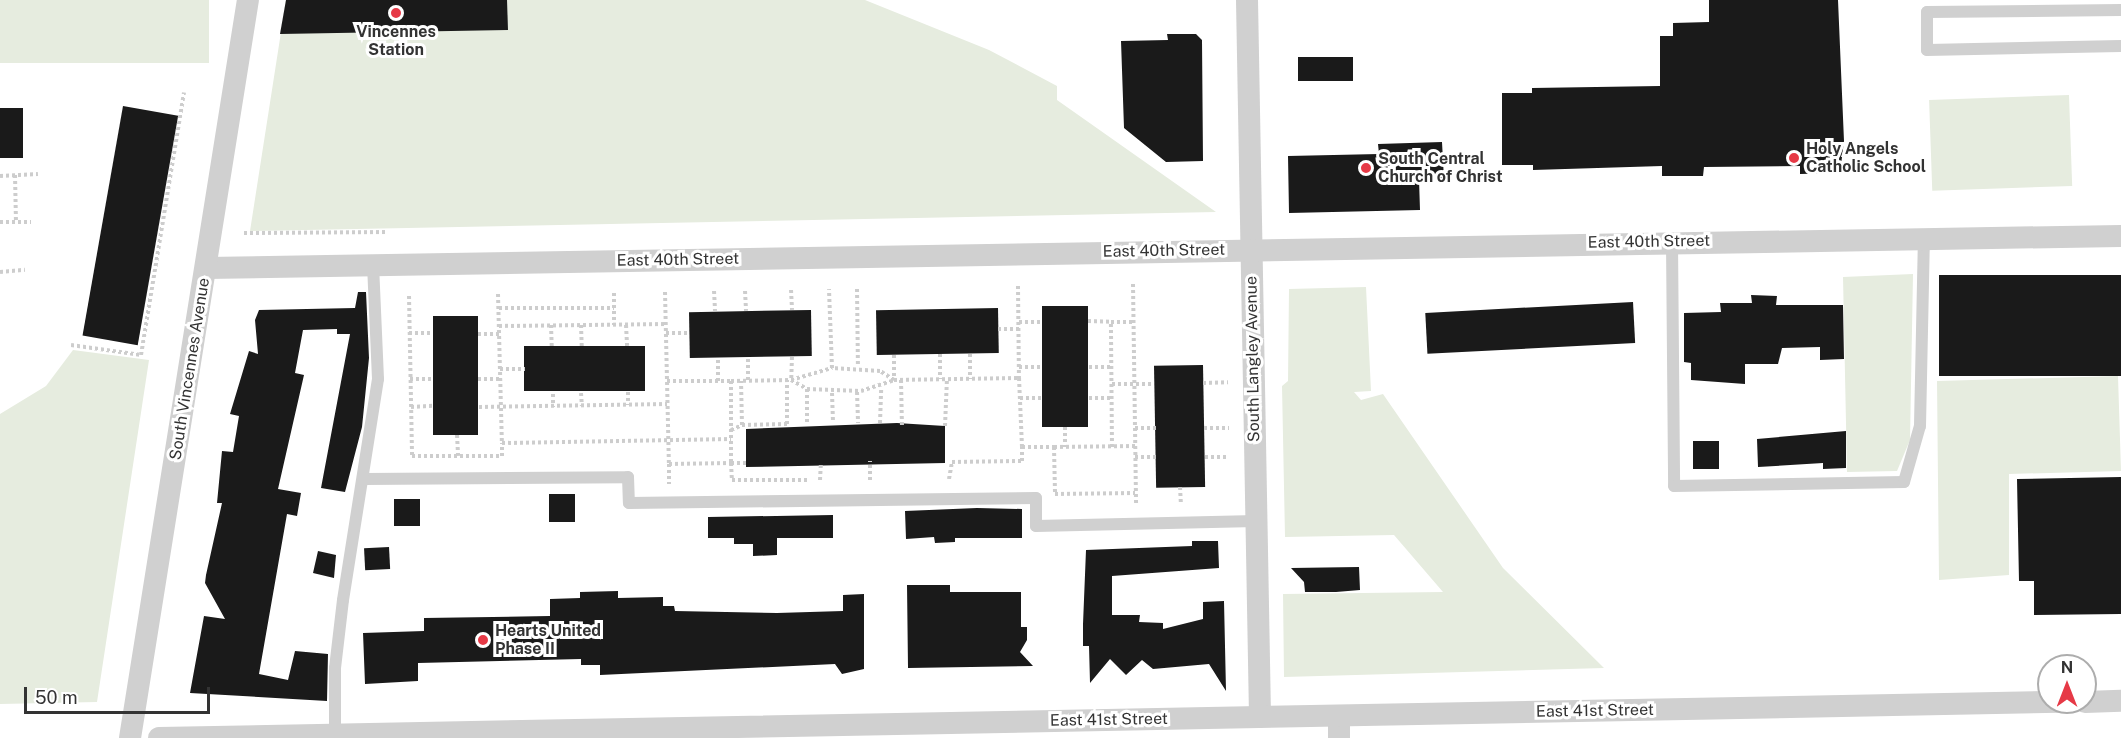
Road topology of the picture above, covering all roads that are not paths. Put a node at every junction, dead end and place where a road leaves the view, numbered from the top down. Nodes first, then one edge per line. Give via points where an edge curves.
1 (248, 0) edge
2 (1247, 0) edge
3 (2121, 10) edge
4 (2121, 46) edge
5 (2121, 236) edge
6 (1924, 237) junction
7 (1672, 242) junction
8 (1251, 250) junction
9 (373, 265) junction
10 (206, 268) junction
11 (364, 479) junction
12 (1256, 521) junction
13 (2121, 701) edge
14 (2097, 702) edge
15 (2037, 703) edge
16 (1260, 717) junction
17 (1339, 727) edge
18 (629, 734) edge
19 (335, 735) junction
20 (305, 737) edge
21 (130, 738) edge
22 (159, 738) edge

1 - 10 street, South Vincennes Avenue
2 - 8 street, South Langley Avenue
3 - 4 lane via 1927,12 1927,50
5 - 6 street, East 40th Street
6 - 7 street, East 40th Street
6 - 7 lane via 1920,426 1904,482 1674,486
7 - 8 street, East 40th Street
8 - 9 street, East 40th Street
8 - 12 street, South Langley Avenue
9 - 10 street, East 40th Street
9 - 11 lane via 378,379
10 - 21 street, South Vincennes Avenue
11 - 12 lane via 628,477 629,503 1036,498 1036,526
11 - 19 lane via 338,645
12 - 16 street, South Langley Avenue
13 - 14 street
15 - 17 street, East 41st Street
16 - 17 street, East 41st Street
16 - 18 street, East 41st Street
18 - 19 street, East 41st Street
19 - 20 street, East 41st Street
20 - 22 street, East 41st Street

